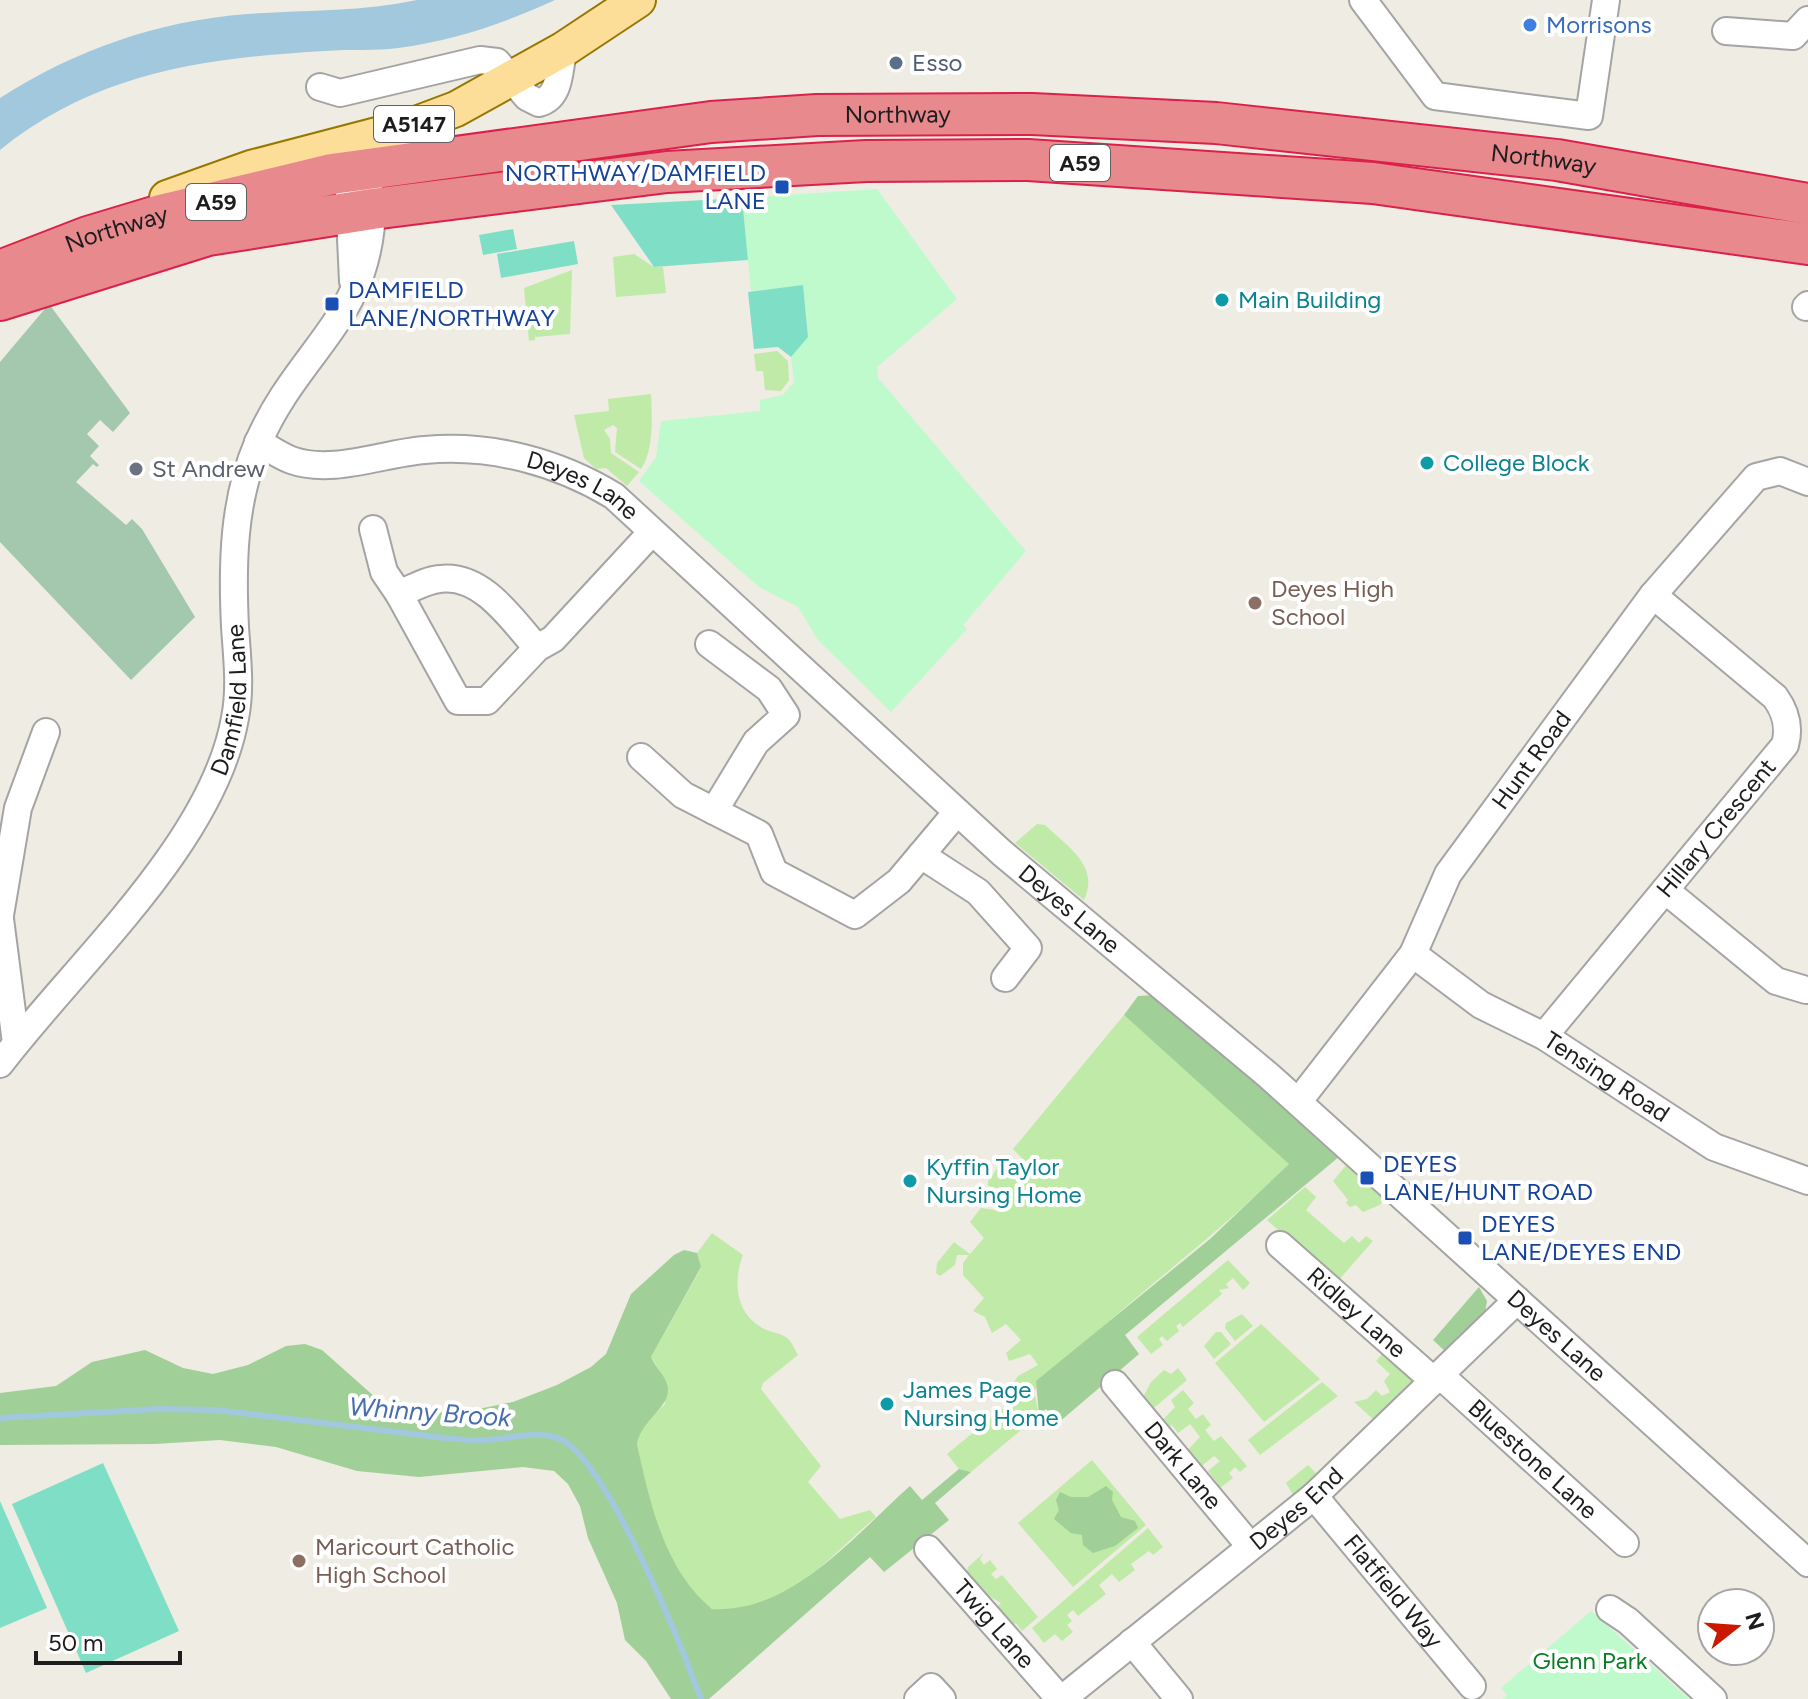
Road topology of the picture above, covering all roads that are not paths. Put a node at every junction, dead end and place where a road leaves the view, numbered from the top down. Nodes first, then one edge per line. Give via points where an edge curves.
1 (638, 0) edge
2 (1363, 0) edge
3 (1606, 0) edge
4 (1808, 20) edge
5 (1726, 31) dead end
6 (512, 77) junction
7 (320, 87) dead end
8 (357, 191) junction
9 (1808, 204) edge
10 (88, 237) junction
11 (1808, 244) edge
12 (0, 271) edge
13 (0, 300) edge
14 (258, 442) junction
15 (1808, 482) edge
16 (373, 529) dead end
17 (652, 532) junction
18 (399, 594) junction
19 (1653, 595) junction
20 (709, 644) dead end
21 (537, 648) junction
22 (46, 732) dead end
23 (641, 757) dead end
24 (714, 811) junction
25 (957, 812) junction
26 (921, 855) junction
27 (1665, 890) junction
28 (0, 917) edge
29 (1413, 954) junction
30 (1005, 978) dead end
31 (1806, 990) edge
32 (1544, 1036) junction
33 (16, 1043) junction
34 (0, 1064) edge
35 (1298, 1102) junction
36 (1808, 1181) edge
37 (1280, 1245) dead end
38 (1517, 1300) junction
39 (1437, 1378) junction
40 (1115, 1384) dead end
41 (1314, 1496) junction
42 (1625, 1543) dead end
43 (1250, 1546) junction
44 (928, 1549) dead end
45 (1808, 1563) edge
46 (1610, 1609) dead end
47 (1132, 1642) junction
48 (1472, 1686) dead end
49 (918, 1699) edge
50 (942, 1699) edge
51 (1061, 1699) edge
52 (1179, 1699) edge
53 (1713, 1699) edge

1 - 6 main road, A5147
2 - 3 street via 1435,96 1589,116
4 - 5 street via 1793,36
6 - 7 street via 497,62 480,60 340,93
6 - 10 main road, A5147 via 432,119 251,168 159,201
8 - 9 highway, Northway / A59 via 711,122 817,115 1032,114 1216,123 1557,160
8 - 10 highway, Northway / A59 via 264,190
8 - 11 highway, Northway / A59 via 866,161 1028,160 1373,183
8 - 13 highway, Northway / A59
8 - 14 street, Damfield Lane via 354,293
10 - 12 highway, Northway / A59
14 - 17 street, Deyes Lane via 292,460 317,464 427,449 537,461 575,473 614,496
14 - 33 street, Damfield Lane via 243,484 234,545 236,714 228,754 179,843
15 - 19 street, Hunt Road via 1780,471 1756,477
16 - 18 street via 384,572
17 - 21 street via 553,639
17 - 25 street, Deyes Lane
18 - 21 street via 440,578 464,582 488,594
18 - 21 street via 458,701 487,701
19 - 27 street, Hillary Crescent via 1775,697 1783,707 1788,734 1785,745
19 - 29 street, Hunt Road via 1448,874
20 - 24 street via 769,689 786,715 756,742
22 - 28 street via 18,808
23 - 24 street via 683,795
24 - 26 street via 759,834 774,872 855,915 899,881
25 - 26 street
25 - 35 street, Deyes Lane
26 - 30 street via 978,892 1028,948
27 - 31 street via 1776,981
27 - 32 street, Hillary Crescent
28 - 33 street
29 - 32 street, Tensing Road via 1481,1005
29 - 35 street, Hunt Road
32 - 36 street, Tensing Road via 1714,1147
33 - 34 street, Damfield Lane
35 - 38 street, Deyes Lane
37 - 39 street, Ridley Lane
38 - 39 street, Deyes End
38 - 45 street, Deyes Lane
39 - 41 street, Deyes End
39 - 42 street, Bluestone Lane
40 - 43 street, Dark Lane
41 - 43 street, Deyes End
41 - 48 street, Flatfield Way
43 - 47 street, Deyes End
44 - 51 street, Twig Lane
46 - 53 street
47 - 51 street, Deyes End
47 - 52 street
49 - 50 street via 931,1687

